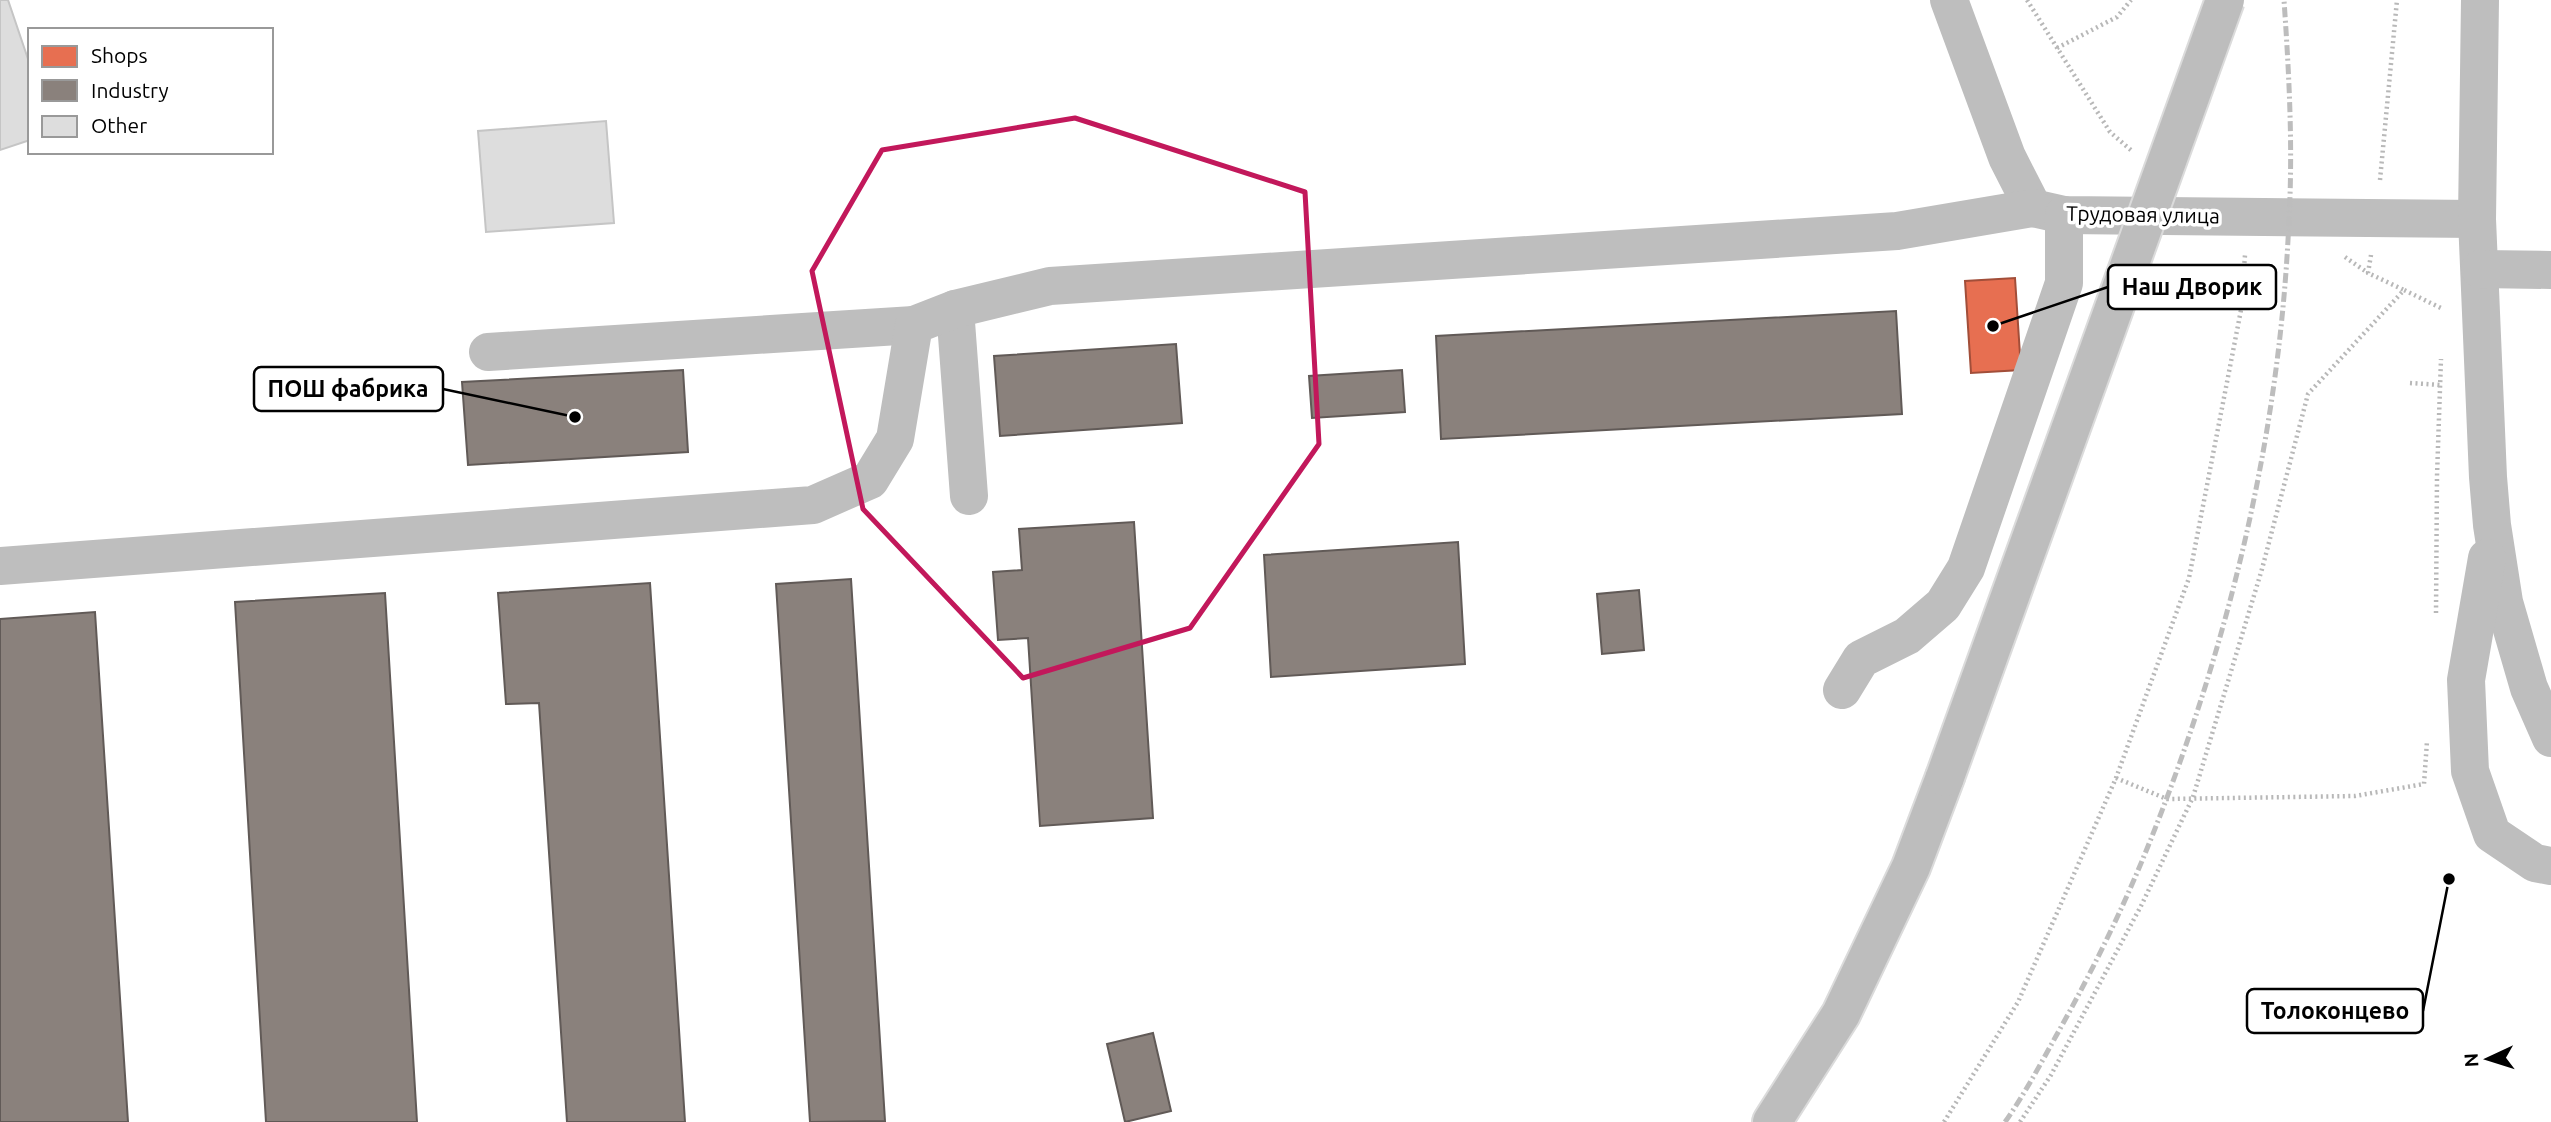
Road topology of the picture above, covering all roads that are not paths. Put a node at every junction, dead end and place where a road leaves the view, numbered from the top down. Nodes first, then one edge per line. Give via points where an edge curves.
1 (1949, 0) edge
2 (2225, 0) edge
3 (2480, 0) edge
4 (2049, 212) junction
5 (2477, 219) junction
6 (2480, 269) junction
7 (2551, 270) edge
8 (955, 309) junction
9 (914, 325) junction
10 (488, 352) dead end
11 (969, 496) dead end
12 (2492, 525) junction
13 (0, 566) edge
14 (1842, 690) dead end
15 (2551, 738) edge
16 (2551, 866) edge
17 (1772, 1122) edge

1 - 4 street via 2007,157
2 - 17 main road, bridge via 1911,867 1841,1014
3 - 5 street
4 - 5 street, Трудовая улица
4 - 8 street, Трудовая улица via 1897,231 1051,286
4 - 14 street via 2064,283 1966,568 1943,605 1907,636 1861,659
5 - 6 street
6 - 7 street
6 - 12 street
8 - 9 street, Трудовая улица
8 - 11 street
9 - 10 street, Трудовая улица
9 - 13 street via 895,439 870,480 813,505
12 - 15 street via 2504,602 2529,688
12 - 16 street via 2466,680 2470,771 2493,834 2535,863

